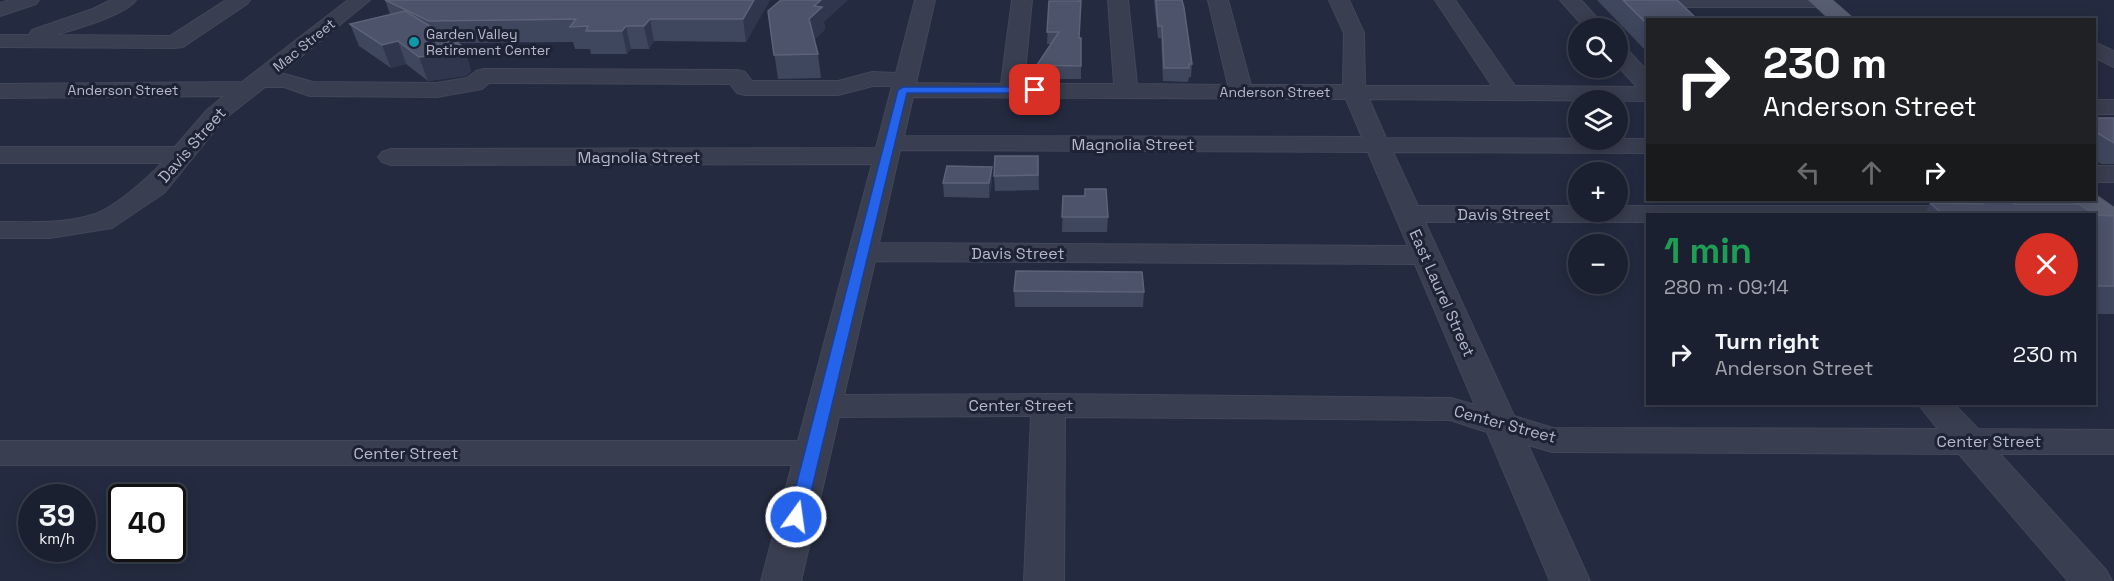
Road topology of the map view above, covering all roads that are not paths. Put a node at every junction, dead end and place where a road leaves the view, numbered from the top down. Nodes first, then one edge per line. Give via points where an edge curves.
1 (29, 0) edge
2 (126, 0) edge
3 (240, 0) edge
4 (360, 0) edge
5 (925, 0) edge
6 (1022, 0) edge
7 (1118, 0) edge
8 (1218, 0) edge
9 (1339, 0) edge
10 (1446, 0) edge
11 (1570, 0) edge
12 (1678, 0) edge
13 (1768, 0) edge
14 (1819, 0) edge
15 (0, 10) edge
16 (1587, 18) edge
17 (1697, 18) edge
18 (1789, 18) edge
19 (1842, 18) edge
20 (7, 44) edge
21 (2096, 49) edge
22 (2114, 60) edge
23 (1628, 64) edge
24 (1646, 83) edge
25 (253, 85) junction
26 (904, 85) junction
27 (0, 90) edge
28 (1012, 90) junction
29 (1126, 91) junction
30 (1241, 92) junction
31 (1354, 92) junction
32 (1508, 93) junction
33 (1646, 94) edge
34 (2096, 107) edge
35 (2114, 107) edge
36 (1377, 145) junction
37 (1646, 146) edge
38 (888, 150) junction
39 (0, 155) edge
40 (181, 155) junction
41 (391, 157) dead end
42 (2096, 174) edge
43 (2114, 174) edge
44 (1751, 201) edge
45 (2101, 212) edge
46 (1762, 213) edge
47 (2080, 213) edge
48 (1408, 214) junction
49 (1646, 214) edge
50 (0, 230) edge
51 (863, 252) junction
52 (1426, 255) junction
53 (1048, 405) junction
54 (1936, 405) edge
55 (824, 406) junction
56 (1500, 423) junction
57 (1969, 442) junction
58 (2114, 442) edge
59 (0, 453) edge
60 (812, 453) junction
61 (781, 581) edge
62 (1044, 581) edge
63 (1570, 581) edge
64 (2092, 581) edge

1 - 15 street
2 - 20 street via 100,13
3 - 20 street via 175,42
4 - 25 street, Mac Street
5 - 26 street
6 - 28 street
7 - 29 street
8 - 30 street
9 - 31 street, East Laurel Street via 1354,33
10 - 32 street
11 - 16 street
12 - 13 street
12 - 17 street
13 - 14 street
13 - 18 street
14 - 19 main road
21 - 22 street
23 - 24 street
25 - 26 street, Anderson Street via 287,80 310,89 437,90 474,84 484,76 737,77 745,88 838,88 872,79
25 - 27 street, Anderson Street
25 - 40 street, Davis Street via 215,115
26 - 28 street, Anderson Street
26 - 38 street
28 - 29 street, Anderson Street
29 - 30 street, Anderson Street
30 - 31 street, Anderson Street
31 - 32 street, Anderson Street
31 - 36 street, East Laurel Street
32 - 33 street, Anderson Street
34 - 35 street
36 - 37 street, Magnolia Street
36 - 38 street, Magnolia Street
36 - 48 street, East Laurel Street
38 - 41 street, Magnolia Street
38 - 51 street
39 - 40 street
40 - 50 street, Davis Street via 155,187 102,222 50,230
42 - 43 street
44 - 46 street
45 - 47 street
48 - 49 street, Davis Street
48 - 52 street, East Laurel Street
51 - 52 street, Davis Street
51 - 55 street
52 - 56 street, East Laurel Street
53 - 55 street, Center Street
53 - 56 street, Center Street via 1451,409
53 - 62 street
54 - 57 street
55 - 60 street
56 - 57 street, Center Street via 1552,440
56 - 63 street, East Laurel Street
57 - 58 street, Center Street
57 - 64 street
59 - 60 street, Center Street
60 - 61 street

